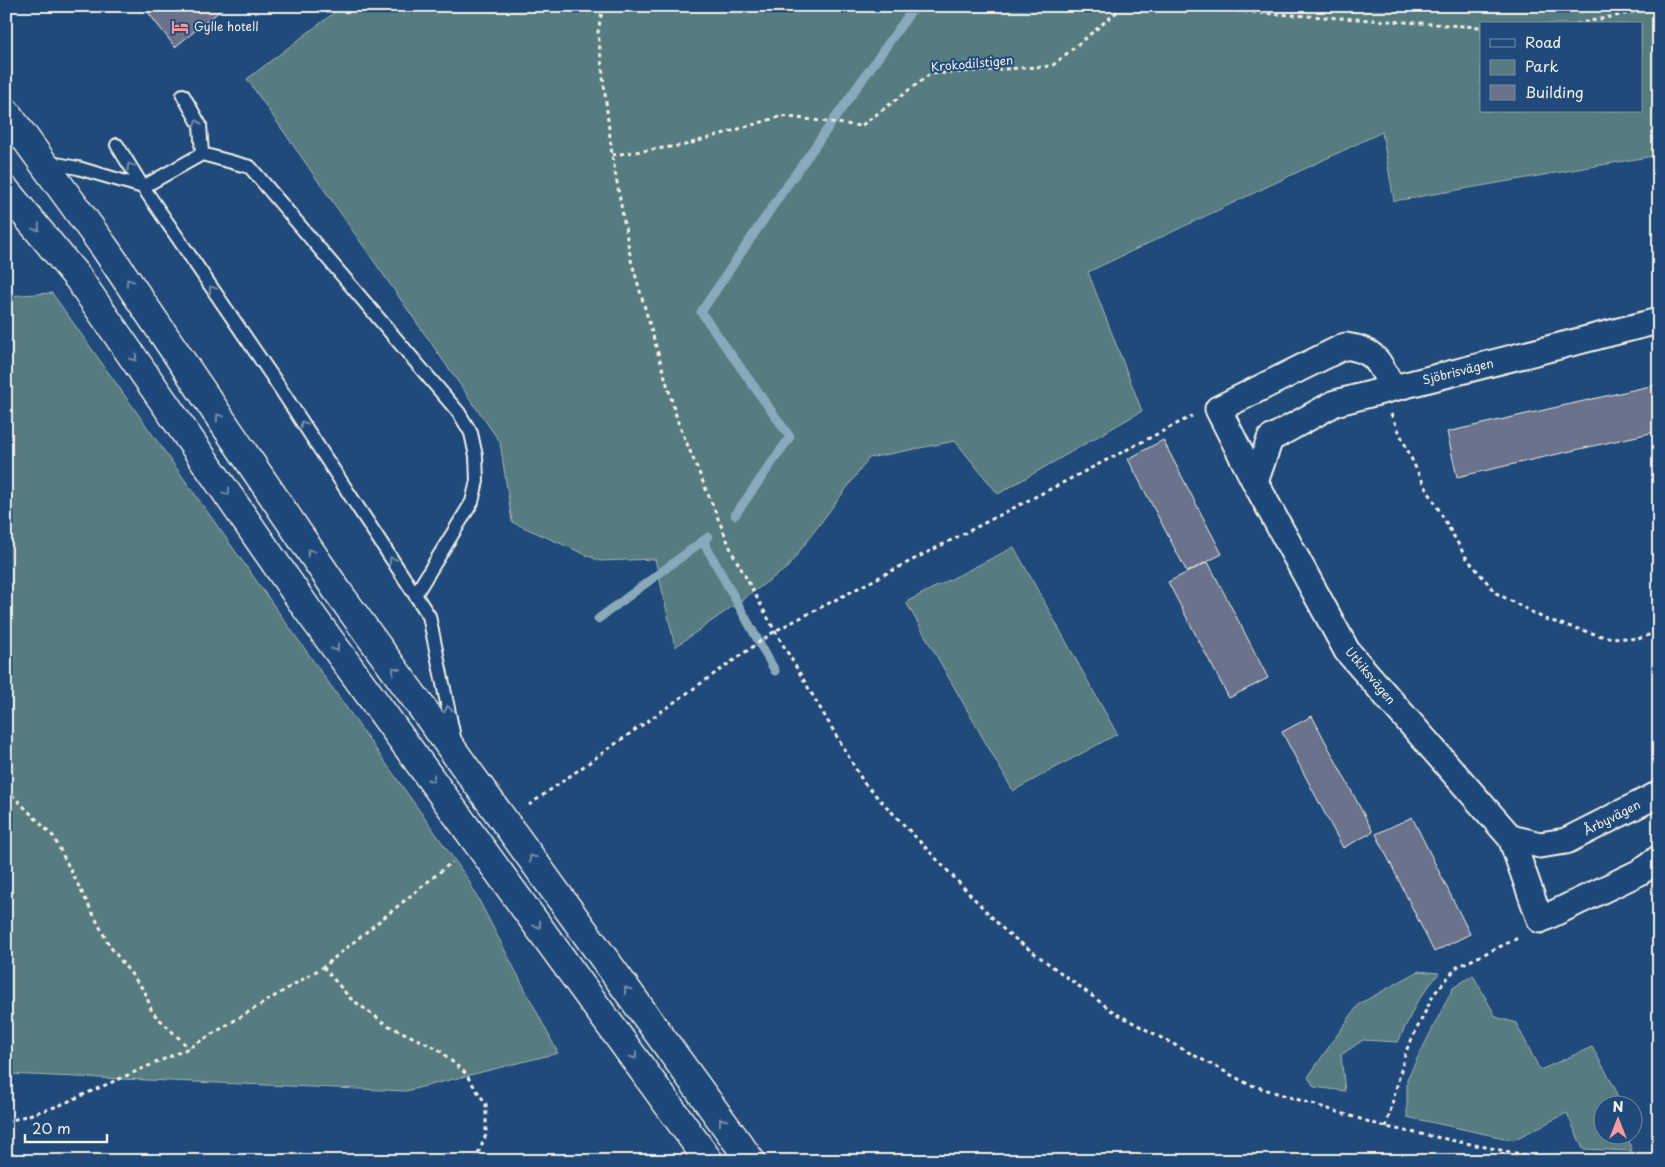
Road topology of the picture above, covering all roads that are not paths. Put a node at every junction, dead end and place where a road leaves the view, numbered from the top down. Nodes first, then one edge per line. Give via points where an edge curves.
1 (184, 95) dead end
2 (6, 112) edge
3 (118, 145) dead end
4 (202, 154) junction
5 (44, 161) junction
6 (143, 187) junction
7 (6, 191) edge
8 (1657, 323) edge
9 (1387, 390) junction
10 (1255, 482) junction
11 (415, 595) junction
12 (458, 757) junction
13 (1657, 799) edge
14 (1511, 838) junction
15 (1659, 858) edge
16 (709, 1161) edge
17 (751, 1161) edge

4 -> 1 lane via 200,125
2 - 5 highway
6 -> 3 lane
4 - 6 lane
4 - 11 lane via 250,167 459,413 471,433 477,481 472,502
5 - 6 lane
12 -> 5 highway via 338,592
11 -> 6 lane
7 -> 16 highway via 78,278 307,609
8 - 9 street, Sjöbrisvägen
9 - 10 street, Sjöbrisvägen via 1335,403 1270,440
9 - 10 street, Utkiksvägen via 1379,363 1363,348 1345,346 1218,409
10 - 14 street, Utkiksvägen via 1347,651
12 -> 11 lane via 429,616
17 -> 12 highway
13 - 14 street, Årbyvägen via 1566,841 1540,845
14 - 15 street via 1540,920 1640,872

